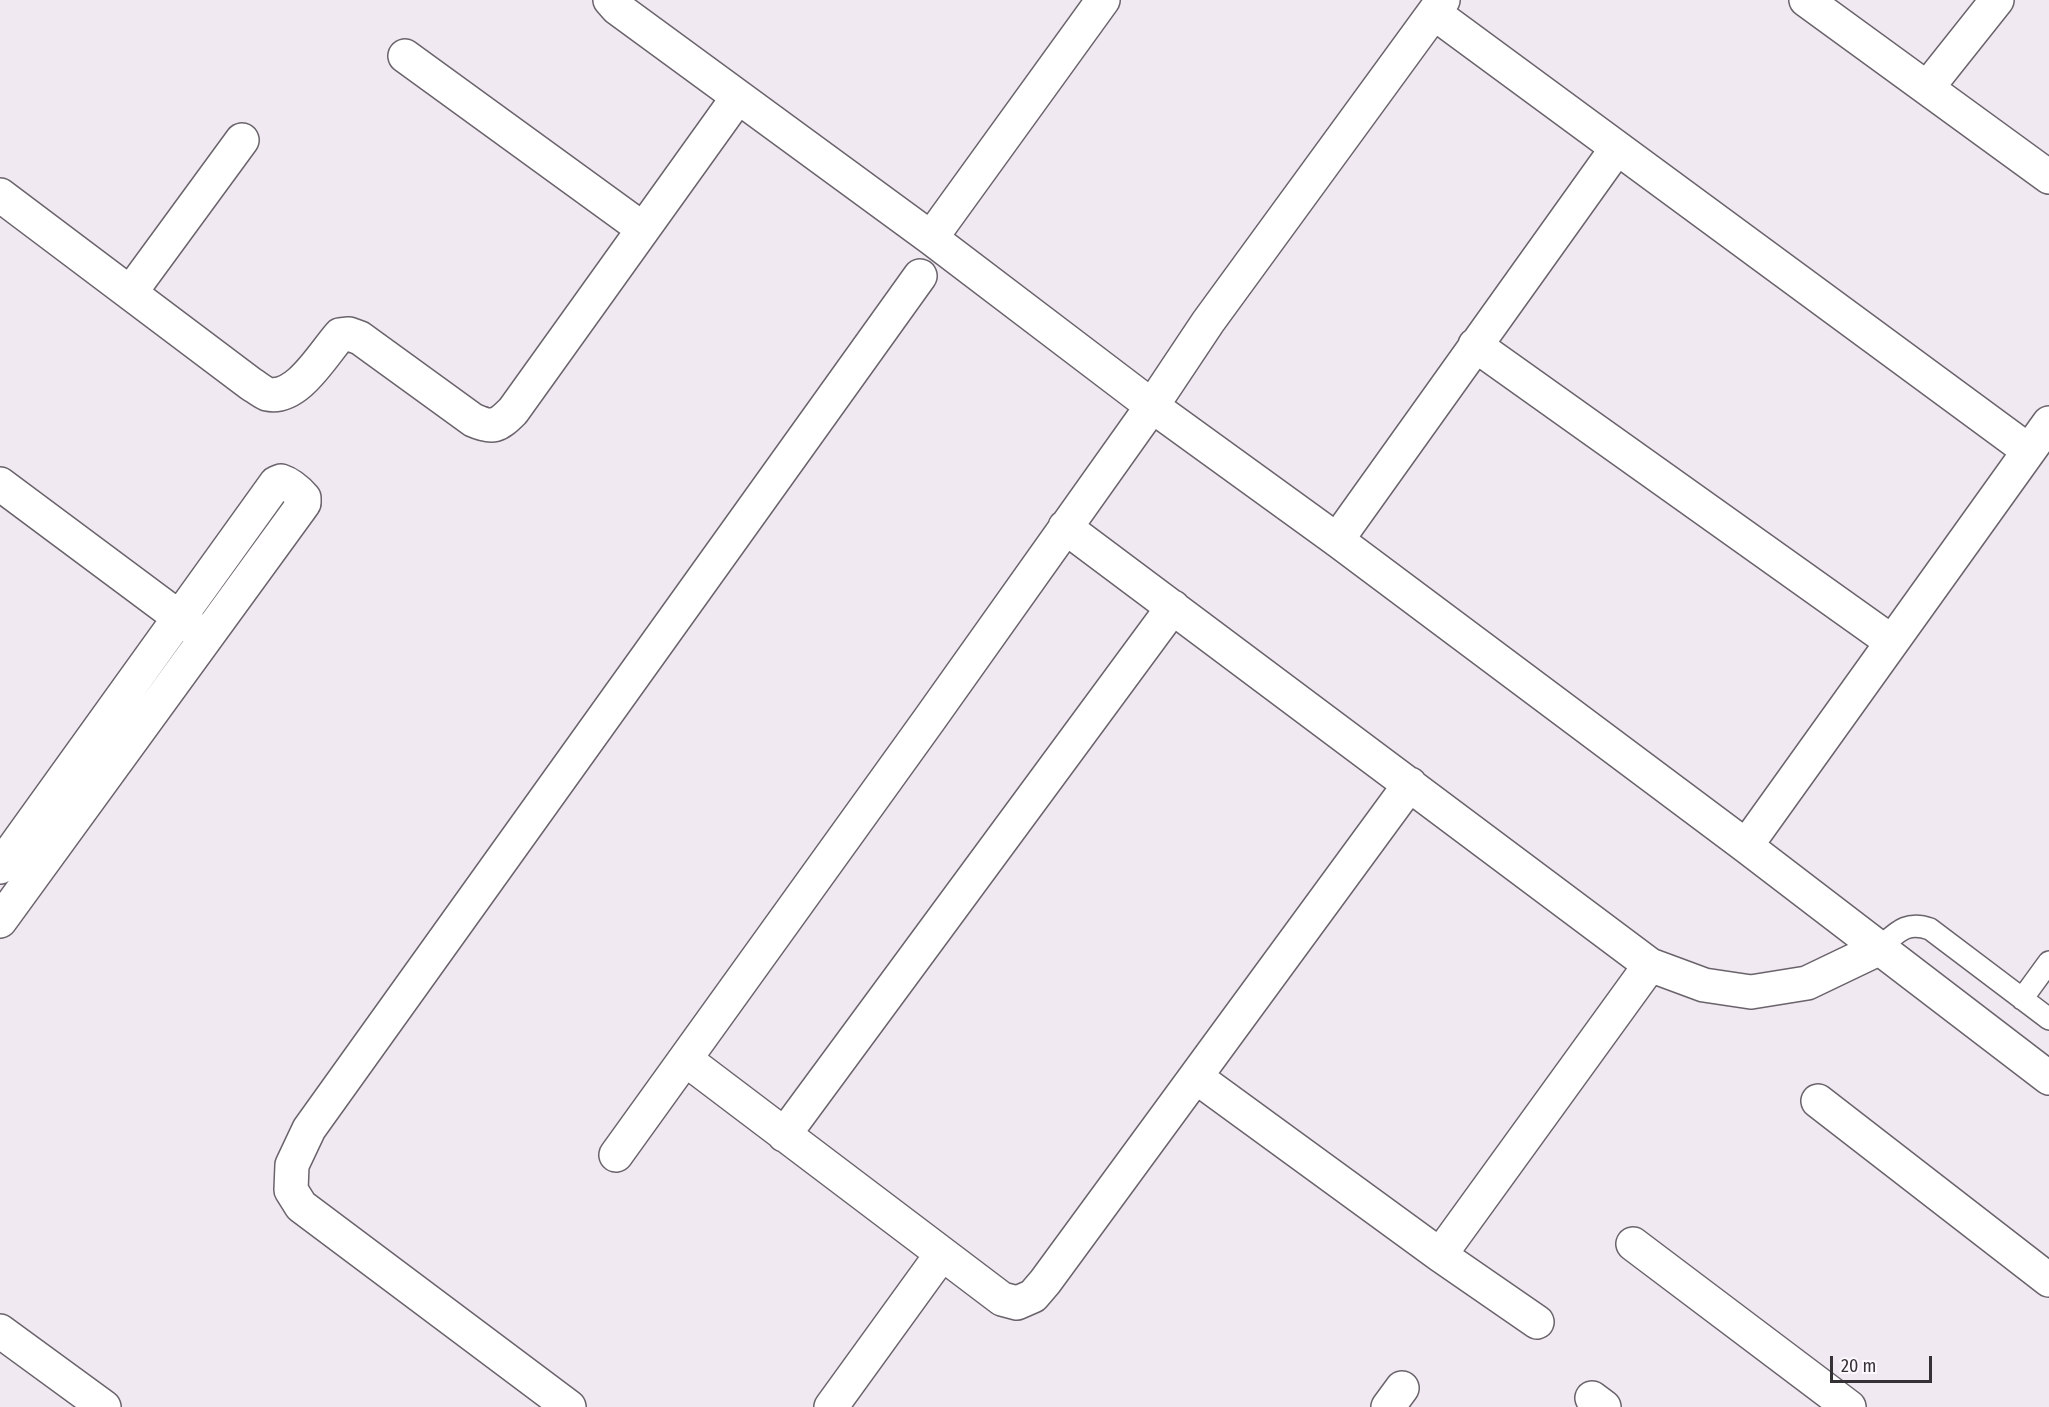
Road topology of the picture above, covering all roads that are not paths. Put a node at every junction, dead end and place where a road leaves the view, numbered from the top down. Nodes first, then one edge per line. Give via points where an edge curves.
1 (610, 0) edge
2 (1806, 0) edge
3 (1996, 0) edge
4 (1094, 4) edge
5 (1438, 6) edge
6 (405, 56) dead end
7 (1927, 88) junction
8 (738, 97) junction
9 (242, 140) dead end
10 (1617, 148) junction
11 (2049, 177) edge
12 (0, 195) edge
13 (643, 229) junction
14 (931, 238) junction
15 (920, 276) dead end
16 (130, 293) junction
17 (1475, 345) junction
18 (1152, 406) junction
19 (2049, 423) edge
20 (2029, 451) junction
21 (0, 484) edge
22 (1065, 527) junction
23 (1337, 540) junction
24 (1173, 607) junction
25 (179, 618) junction
26 (206, 638) junction
27 (1892, 642) junction
28 (1410, 784) junction
29 (6, 846) edge
30 (1746, 846) junction
31 (43, 861) junction
32 (0, 921) edge
33 (1878, 949) junction
34 (2049, 962) edge
35 (1650, 965) junction
36 (2022, 999) junction
37 (2049, 1018) edge
38 (685, 1059) junction
39 (1196, 1077) junction
40 (2049, 1078) edge
41 (1818, 1101) dead end
42 (784, 1135) junction
43 (616, 1155) dead end
44 (1633, 1244) dead end
45 (941, 1255) junction
46 (1440, 1255) junction
47 (2049, 1280) edge
48 (1537, 1322) dead end
49 (0, 1331) edge
50 (104, 1407) edge
51 (569, 1407) edge
52 (831, 1407) edge
53 (1849, 1407) edge

1 - 8 street
2 - 7 street
3 - 7 street
4 - 14 street
5 - 10 street
5 - 18 street via 1208,322
6 - 13 street
7 - 11 street
8 - 13 street
8 - 14 street
9 - 16 street
10 - 17 street
10 - 20 street
12 - 16 street
13 - 16 street via 513,411 501,423 486,426 349,334 340,335 300,384 284,394 267,394
14 - 18 street
15 - 51 street via 309,1129 292,1165 291,1190 301,1206
17 - 23 street
17 - 27 street
18 - 22 street
18 - 23 street
19 - 20 street
20 - 27 street
21 - 25 street
22 - 24 street
22 - 38 street
23 - 30 street
24 - 28 street
24 - 42 street
25 - 26 street
25 - 26 street via 276,483 286,483 304,498 304,503
25 - 29 street
26 - 31 street
27 - 30 street
28 - 35 street
28 - 39 street
29 - 31 street
30 - 33 street
31 - 32 street
33 - 35 street via 1807,983 1751,992 1704,985
33 - 36 lane via 1908,926 1930,929
33 - 40 street
34 - 36 lane
35 - 46 street
36 - 37 lane
38 - 42 street
38 - 43 street
39 - 45 street via 1033,1296 1017,1303 1002,1299
39 - 46 street
41 - 47 street
42 - 45 street
44 - 53 street
45 - 52 street
46 - 48 street
49 - 50 street

